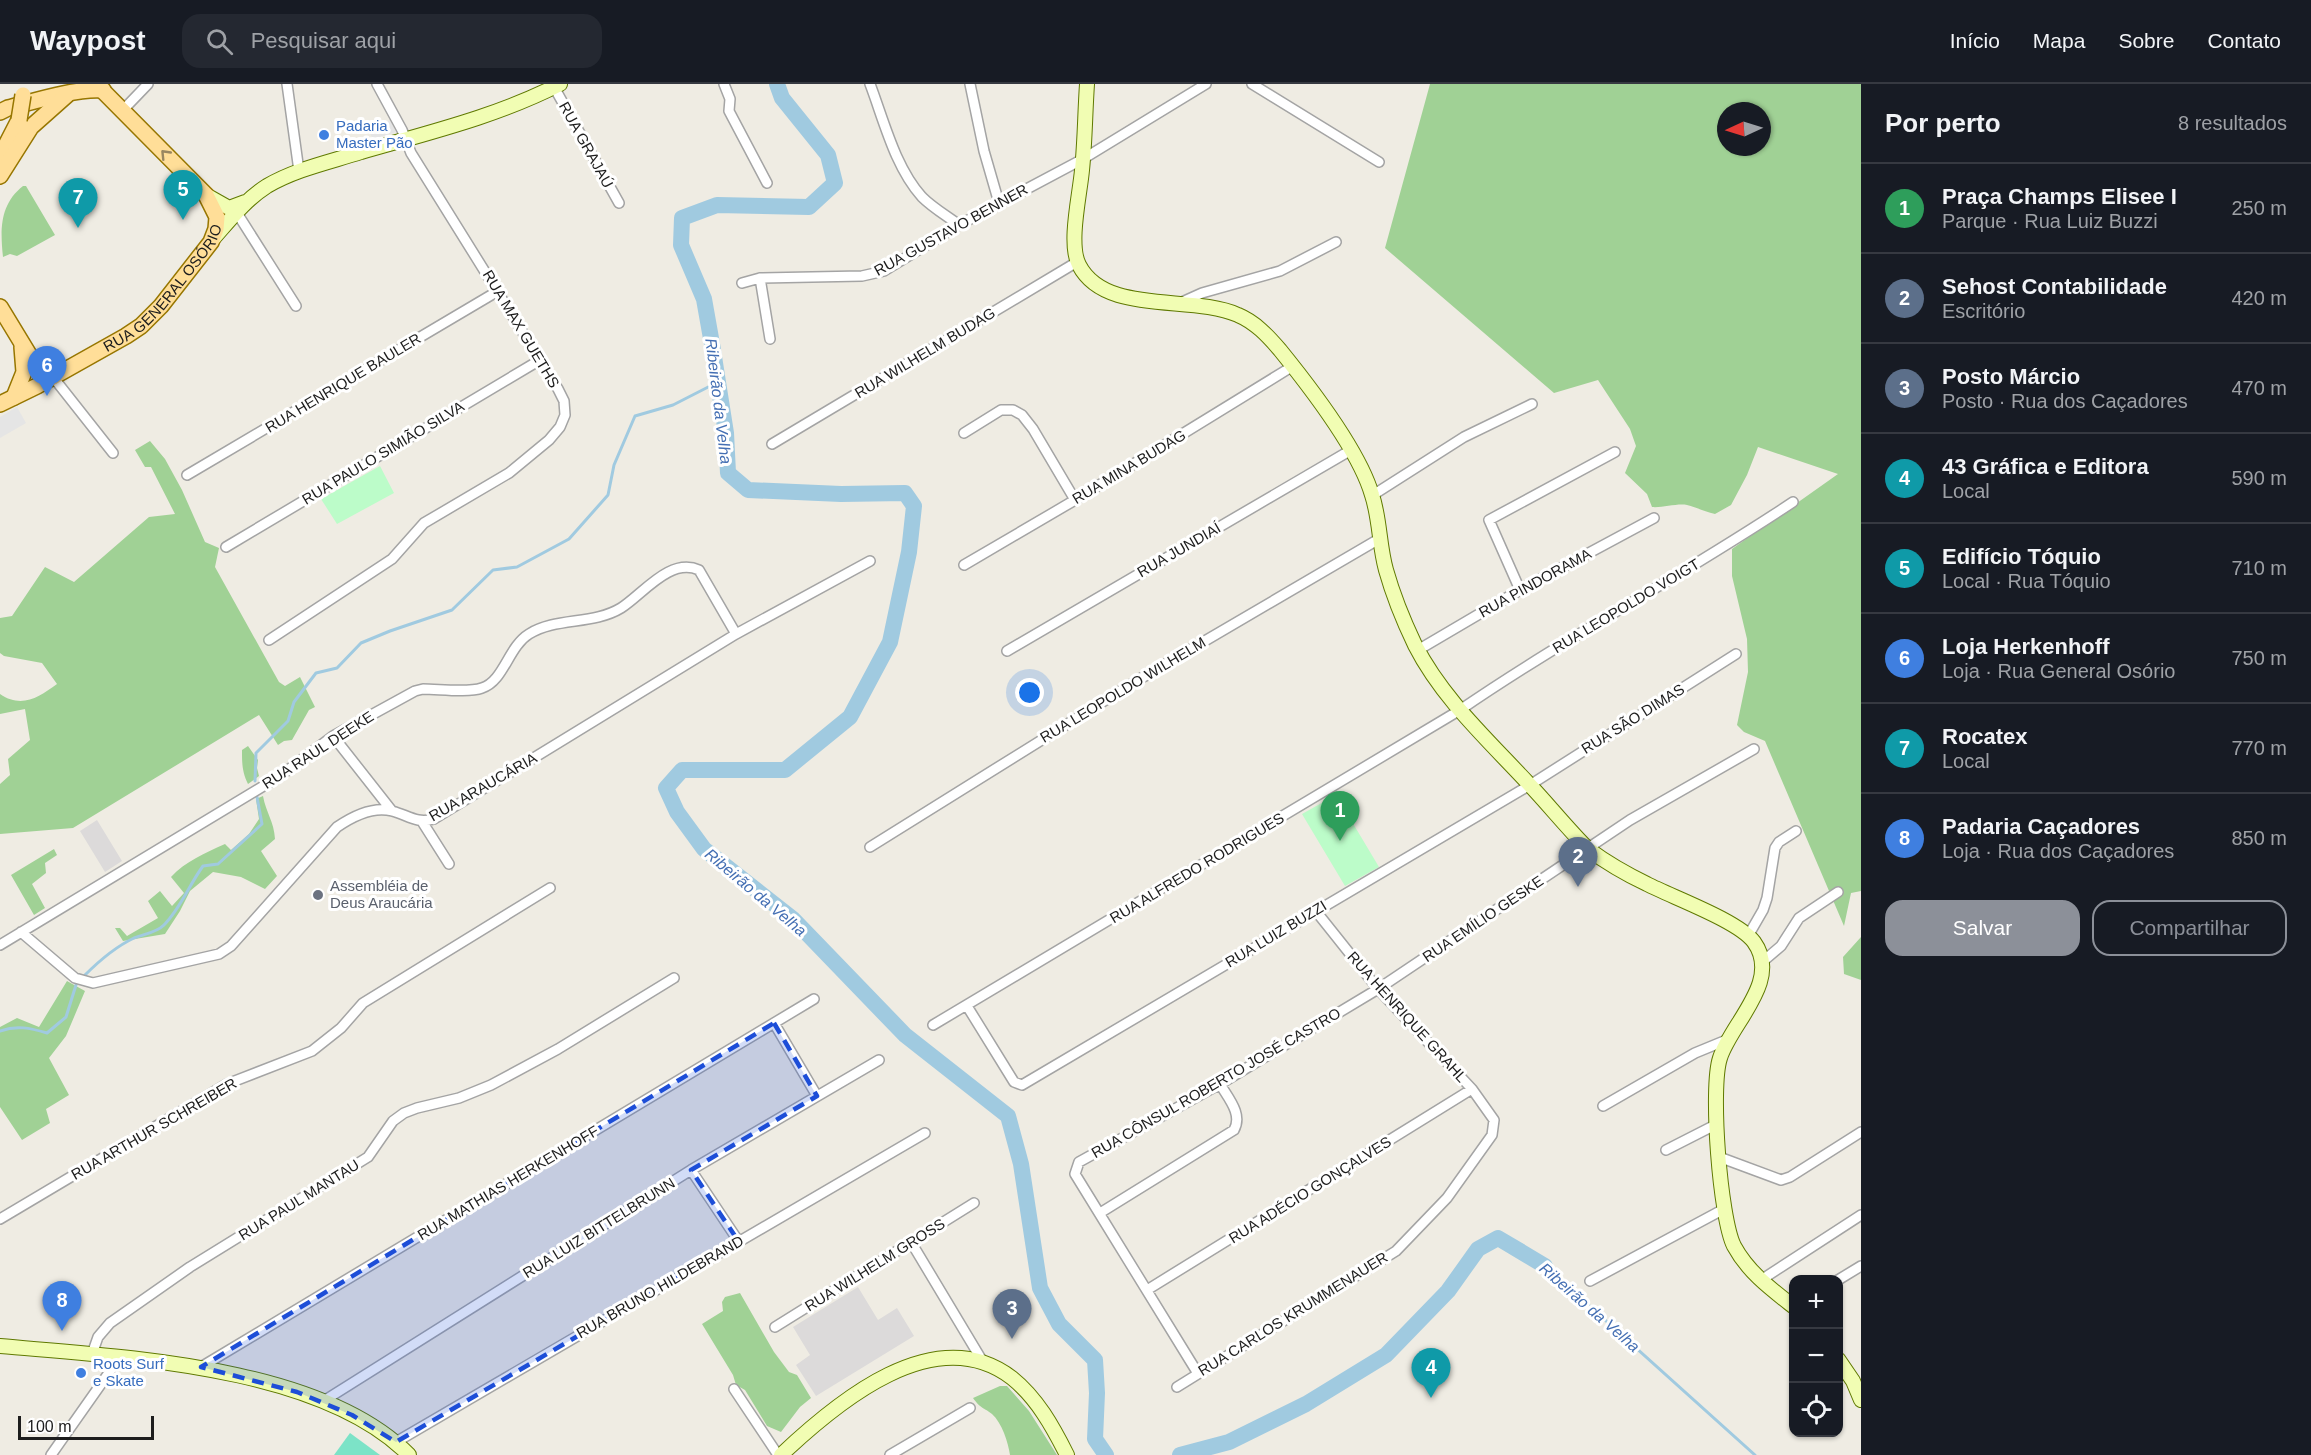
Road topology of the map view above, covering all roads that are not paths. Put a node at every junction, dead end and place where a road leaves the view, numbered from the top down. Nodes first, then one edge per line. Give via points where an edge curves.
1 (148, 84) edge
2 (287, 84) edge
3 (377, 84) edge
4 (724, 84) edge
5 (870, 84) edge
6 (970, 84) edge
7 (1087, 84) edge
8 (1206, 84) edge
9 (1252, 84) edge
10 (557, 86) edge
11 (100, 87) edge
12 (23, 90) edge
13 (67, 95) junction
14 (123, 110) junction
15 (0, 112) edge
16 (405, 140) junction
17 (0, 158) edge
18 (1083, 159) junction
19 (1379, 162) dead end
20 (299, 171) junction
21 (0, 176) edge
22 (767, 183) dead end
23 (206, 195) junction
24 (249, 200) junction
25 (619, 203) dead end
26 (999, 203) junction
27 (237, 213) junction
28 (959, 225) junction
29 (211, 242) junction
30 (1336, 242) dead end
31 (1077, 262) junction
32 (760, 278) junction
33 (742, 283) dead end
34 (498, 291) junction
35 (1180, 303) junction
36 (296, 306) dead end
37 (0, 307) edge
38 (770, 339) dead end
39 (21, 344) junction
40 (540, 360) junction
41 (1293, 366) junction
42 (53, 377) junction
43 (7, 400) edge
44 (1532, 404) dead end
45 (964, 432) dead end
46 (772, 444) dead end
47 (1351, 450) junction
48 (1615, 452) dead end
49 (113, 453) dead end
50 (187, 474) dead end
51 (1373, 495) junction
52 (1075, 500) junction
53 (1793, 502) dead end
54 (1654, 518) dead end
55 (1379, 539) junction
56 (226, 547) dead end
57 (870, 561) dead end
58 (964, 565) dead end
59 (1520, 590) junction
60 (736, 634) junction
61 (269, 640) dead end
62 (1418, 650) junction
63 (1007, 651) dead end
64 (1736, 654) dead end
65 (1460, 710) junction
66 (333, 736) junction
67 (1754, 749) dead end
68 (1530, 785) junction
69 (392, 811) junction
70 (423, 823) junction
71 (1796, 831) dead end
72 (870, 847) dead end
73 (1588, 849) junction
74 (448, 864) dead end
75 (550, 888) dead end
76 (1838, 892) dead end
77 (1316, 910) junction
78 (21, 932) junction
79 (1748, 936) junction
80 (0, 945) edge
81 (1761, 963) junction
82 (674, 978) dead end
83 (1378, 989) junction
84 (814, 999) dead end
85 (967, 1006) junction
86 (774, 1023) junction
87 (933, 1025) dead end
88 (1729, 1039) junction
89 (879, 1060) dead end
90 (1220, 1084) junction
91 (1472, 1089) junction
92 (817, 1096) junction
93 (1603, 1106) dead end
94 (1717, 1124) junction
95 (1494, 1127) joint
96 (1861, 1132) edge
97 (925, 1133) dead end
98 (1666, 1150) dead end
99 (1719, 1157) junction
100 (691, 1170) junction
101 (974, 1203) dead end
102 (1725, 1209) junction
103 (1100, 1213) junction
104 (1861, 1215) edge
105 (0, 1220) edge
106 (739, 1242) junction
107 (911, 1242) junction
108 (1861, 1266) edge
109 (1843, 1277) edge
110 (1761, 1280) junction
111 (1590, 1281) dead end
112 (1147, 1290) junction
113 (1789, 1303) edge
114 (775, 1328) dead end
115 (0, 1346) edge
116 (92, 1354) junction
117 (120, 1357) junction
118 (983, 1362) junction
119 (1843, 1365) edge
120 (201, 1367) junction
121 (1197, 1372) junction
122 (1177, 1386) dead end
123 (734, 1389) dead end
124 (1861, 1400) edge
125 (322, 1402) junction
126 (970, 1408) dead end
127 (396, 1442) junction
128 (51, 1455) edge
129 (409, 1455) edge
130 (780, 1455) edge
131 (890, 1455) edge
132 (1067, 1455) edge

1 - 14 street
2 - 20 street
3 - 16 street, RUA MAX GUETHS
4 - 22 street via 730,99 729,111
5 - 28 street via 899,160 914,186 924,199
6 - 26 street
7 - 18 main road
8 - 18 street, RUA GUSTAVO BENNER
9 - 19 street
10 - 16 main road, RUA GENERAL OSÓRIO
10 - 25 street, RUA GRAJAÚ
11 - 13 main road
11 - 14 main road
12 - 17 main road, bridge via 19,120
13 - 15 main road
13 - 21 main road via 31,127
23 -> 14 main road
16 - 20 main road, RUA GENERAL OSÓRIO
16 - 34 street, RUA MAX GUETHS
18 - 26 street, RUA GUSTAVO BENNER
18 - 31 main road via 1076,213
20 - 24 main road, RUA GENERAL OSÓRIO
23 - 24 main road via 229,208
23 - 29 main road via 217,217
24 - 27 main road, RUA GENERAL OSÓRIO
26 - 28 street, RUA GUSTAVO BENNER
27 - 29 main road, RUA GENERAL OSÓRIO
27 - 36 street
28 - 32 street, RUA GUSTAVO BENNER via 874,275
29 - 42 main road, RUA GENERAL OSÓRIO via 141,326
30 - 35 street via 1280,271
31 - 35 main road via 1085,275 1113,293
31 - 46 street, RUA WILHELM BUDAG
32 - 33 street, RUA GUSTAVO BENNER
32 - 38 street
34 - 40 street, RUA MAX GUETHS
34 - 50 street, RUA HENRIQUE BAULER
35 - 41 main road via 1222,309 1253,323
37 - 39 main road
39 - 42 main road via 37,365
39 - 43 main road via 24,372
40 - 56 street, RUA PAULO SIMIÃO SILVA
40 - 61 street, RUA MAX GUETHS via 564,401 565,415 549,440 509,473 424,524 392,559
41 - 47 main road
41 - 52 street, RUA MINA BUDAG
42 - 43 main road, RUA GENERAL OSÓRIO
42 - 49 street
44 - 51 street via 1464,437
45 - 52 street via 1001,410 1013,410 1033,429
47 - 51 main road
47 - 63 street, RUA JUNDIAÍ
48 - 59 street via 1489,520
51 - 55 main road
52 - 58 street, RUA MINA BUDAG
53 - 65 street, RUA LEOPOLDO VOIGT
54 - 59 street, RUA PINDORAMA
55 - 62 main road via 1386,570
55 - 72 street, RUA LEOPOLDO WILHELM via 1132,683
57 - 60 street, RUA ARAUCÁRIA
59 - 62 street, RUA PINDORAMA
60 - 66 street, RUA RAUL DEEKE via 699,570 681,567 605,616 530,633 512,650 489,685 480,689 415,691
60 - 70 street, RUA ARAUCÁRIA
62 - 65 main road
64 - 68 street, RUA SÃO DIMAS
65 - 68 main road
65 - 85 street, RUA ALFREDO RODRIGUES
66 - 69 street
66 - 78 street, RUA RAUL DEEKE via 280,776
67 - 73 street, RUA EMÍLIO GESKE via 1630,820
68 - 73 main road
68 - 77 street, RUA LUIZ BUZZI
69 - 70 street, RUA ARAUCÁRIA
69 - 78 street, RUA ARAUCÁRIA via 370,811 337,826 231,946 219,954 93,983 75,978
70 - 74 street
71 - 79 street via 1775,848 1767,898
73 - 79 main road via 1645,884
73 - 83 street, RUA EMÍLIO GESKE
75 - 105 street, RUA ARTHUR SCHREIBER via 363,1003 341,1028 312,1051 227,1084
76 - 81 street via 1799,918 1781,946
77 - 83 street, RUA HENRIQUE GRAHL
77 - 85 street, RUA LUIZ BUZZI via 1022,1085 1014,1082
78 - 80 street, RUA RAUL DEEKE
79 - 81 main road via 1760,953
81 - 88 main road via 1754,1000
82 - 116 street, RUA PAUL MANTAU via 491,1085 404,1113 393,1121 368,1157 190,1267 110,1323 98,1337
83 - 90 street, RUA CÔNSUL ROBERTO JOSÉ CASTRO
83 - 91 street, RUA HENRIQUE GRAHL
84 - 86 street, RUA MATHIAS HERKENHOFF
85 - 87 street, RUA ALFREDO RODRIGUES
86 - 92 street
86 - 120 street, RUA MATHIAS HERKENHOFF
88 - 93 street via 1695,1053
88 - 94 main road via 1716,1075
89 - 92 street, RUA LUIZ BITTELBRUNN
90 - 103 street via 1237,1114 1234,1130
90 - 103 street, RUA CÔNSUL ROBERTO JOSÉ CASTRO via 1079,1162 1075,1174
91 - 95 street, RUA HENRIQUE GRAHL via 1494,1120
91 - 112 street, RUA ADÉCIO GONÇALVES
92 - 100 street, RUA LUIZ BITTELBRUNN
94 - 98 street
94 - 99 main road
95 - 121 street, RUA CARLOS KRUMMENAUER via 1447,1198 1396,1251
96 - 99 street via 1781,1180
97 - 106 street, RUA BRUNO HILDEBRAND
99 - 102 main road
100 - 106 street
100 - 125 street, RUA LUIZ BITTELBRUNN
101 - 107 street, RUA WILHELM GROSS
102 - 110 main road via 1734,1246
102 - 111 street
103 - 112 street, RUA CÔNSUL ROBERTO JOSÉ CASTRO
104 - 110 street
106 - 127 street, RUA BRUNO HILDEBRAND
107 - 114 street, RUA WILHELM GROSS
107 - 118 street
108 - 109 street
110 - 113 main road
112 - 121 street, RUA CÔNSUL ROBERTO JOSÉ CASTRO
115 - 116 main road
116 - 117 main road
117 - 120 main road
117 - 128 street
118 - 130 main road via 960,1356 910,1366 856,1394 820,1419
118 - 132 main road via 1026,1391 1045,1415
119 - 124 main road
120 - 125 main road
121 - 122 street, RUA CARLOS KRUMMENAUER
123 - 130 street
125 - 127 main road via 359,1418
126 - 131 street
127 - 129 main road

